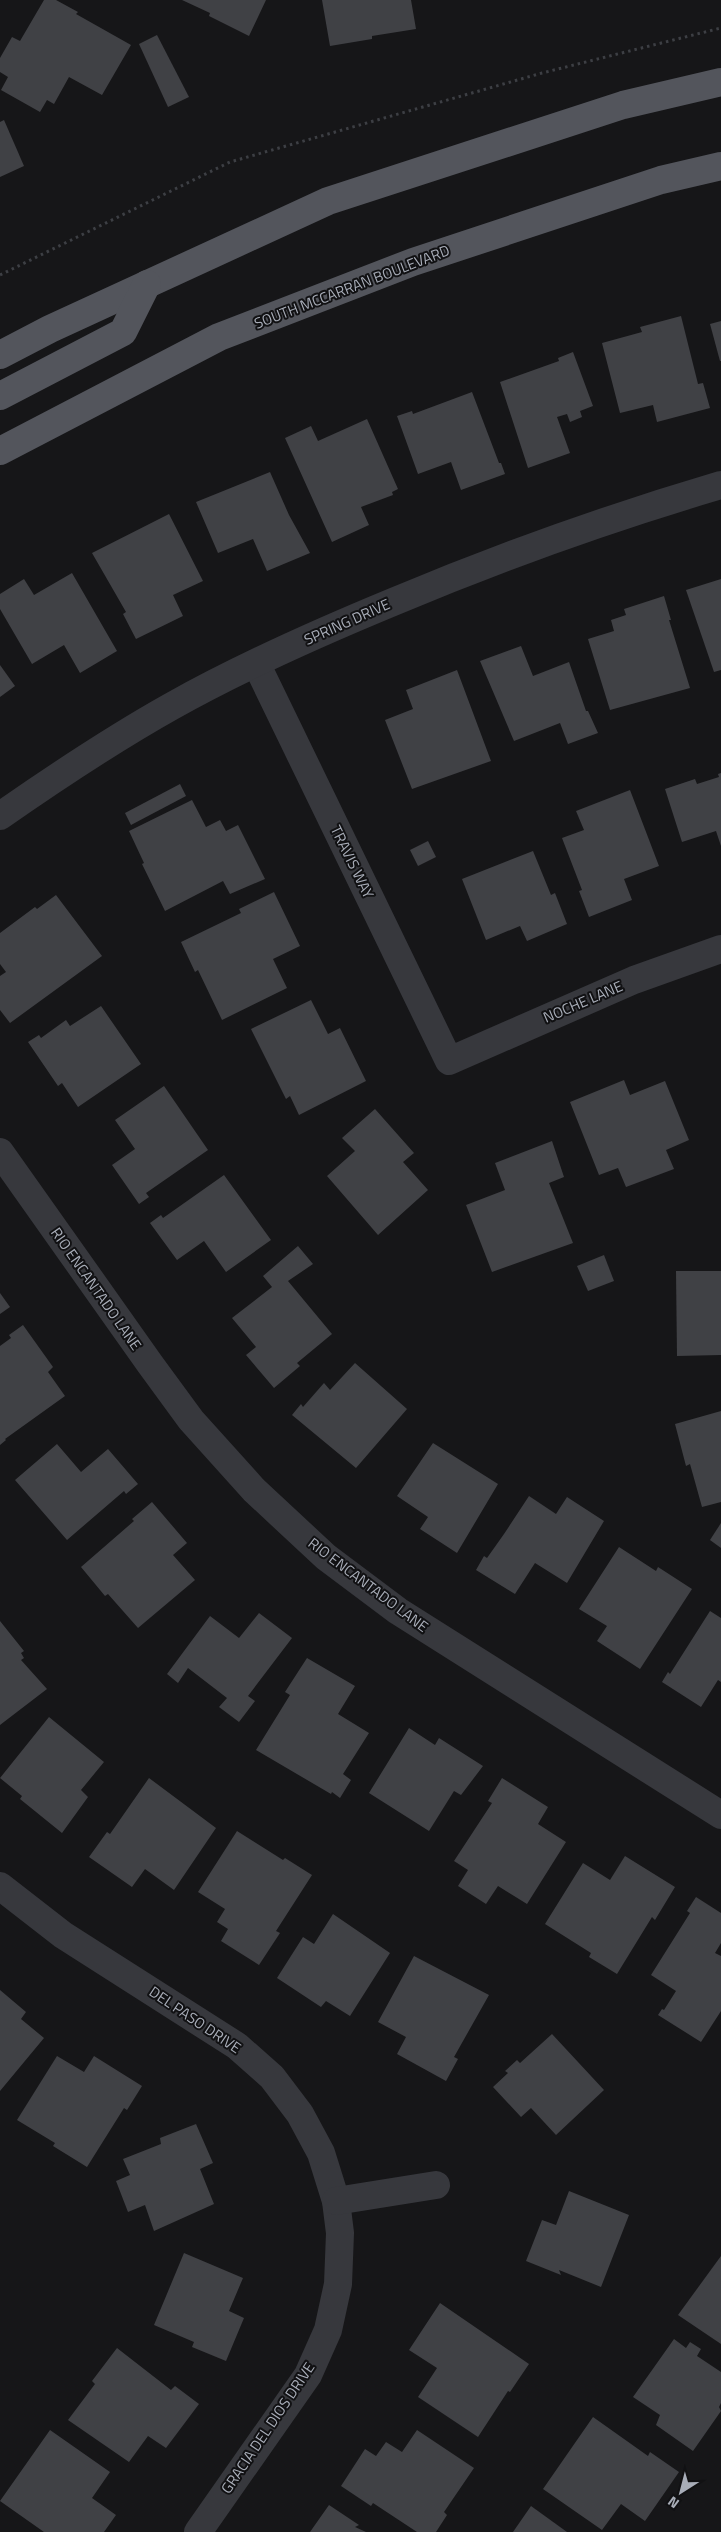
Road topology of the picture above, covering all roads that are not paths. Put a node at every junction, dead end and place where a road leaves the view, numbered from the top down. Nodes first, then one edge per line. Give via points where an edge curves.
1 (721, 82) edge
2 (721, 166) edge
3 (147, 284) junction
4 (0, 355) edge
5 (0, 396) edge
6 (0, 451) edge
7 (721, 486) edge
8 (256, 662) junction
9 (0, 816) edge
10 (721, 949) edge
11 (449, 1061) joint
12 (0, 1152) edge
13 (721, 1816) edge
14 (0, 1886) edge
15 (436, 2185) dead end
16 (336, 2201) junction
17 (198, 2532) edge

1 - 3 main road via 623,105 328,201
2 - 6 main road, SOUTH MCCARRAN BOULEVARD via 661,180 413,262 219,337
3 - 4 main road
3 - 5 main road via 123,332
7 - 8 street, SPRING DRIVE via 644,508 486,563
8 - 9 street, SPRING DRIVE via 124,734 68,768
8 - 11 street, TRAVIS WAY
10 - 11 street, NOCHE LANE via 634,980
12 - 13 street, RIO ENCANTADO LANE via 191,1420 254,1490 326,1557 398,1611
14 - 16 street, DEL PASO DRIVE via 63,1935 237,2046 272,2077 300,2114 321,2153
15 - 16 street
16 - 17 street, GRACIA DEL DIOS DRIVE via 340,2233 338,2284 328,2330 308,2375

